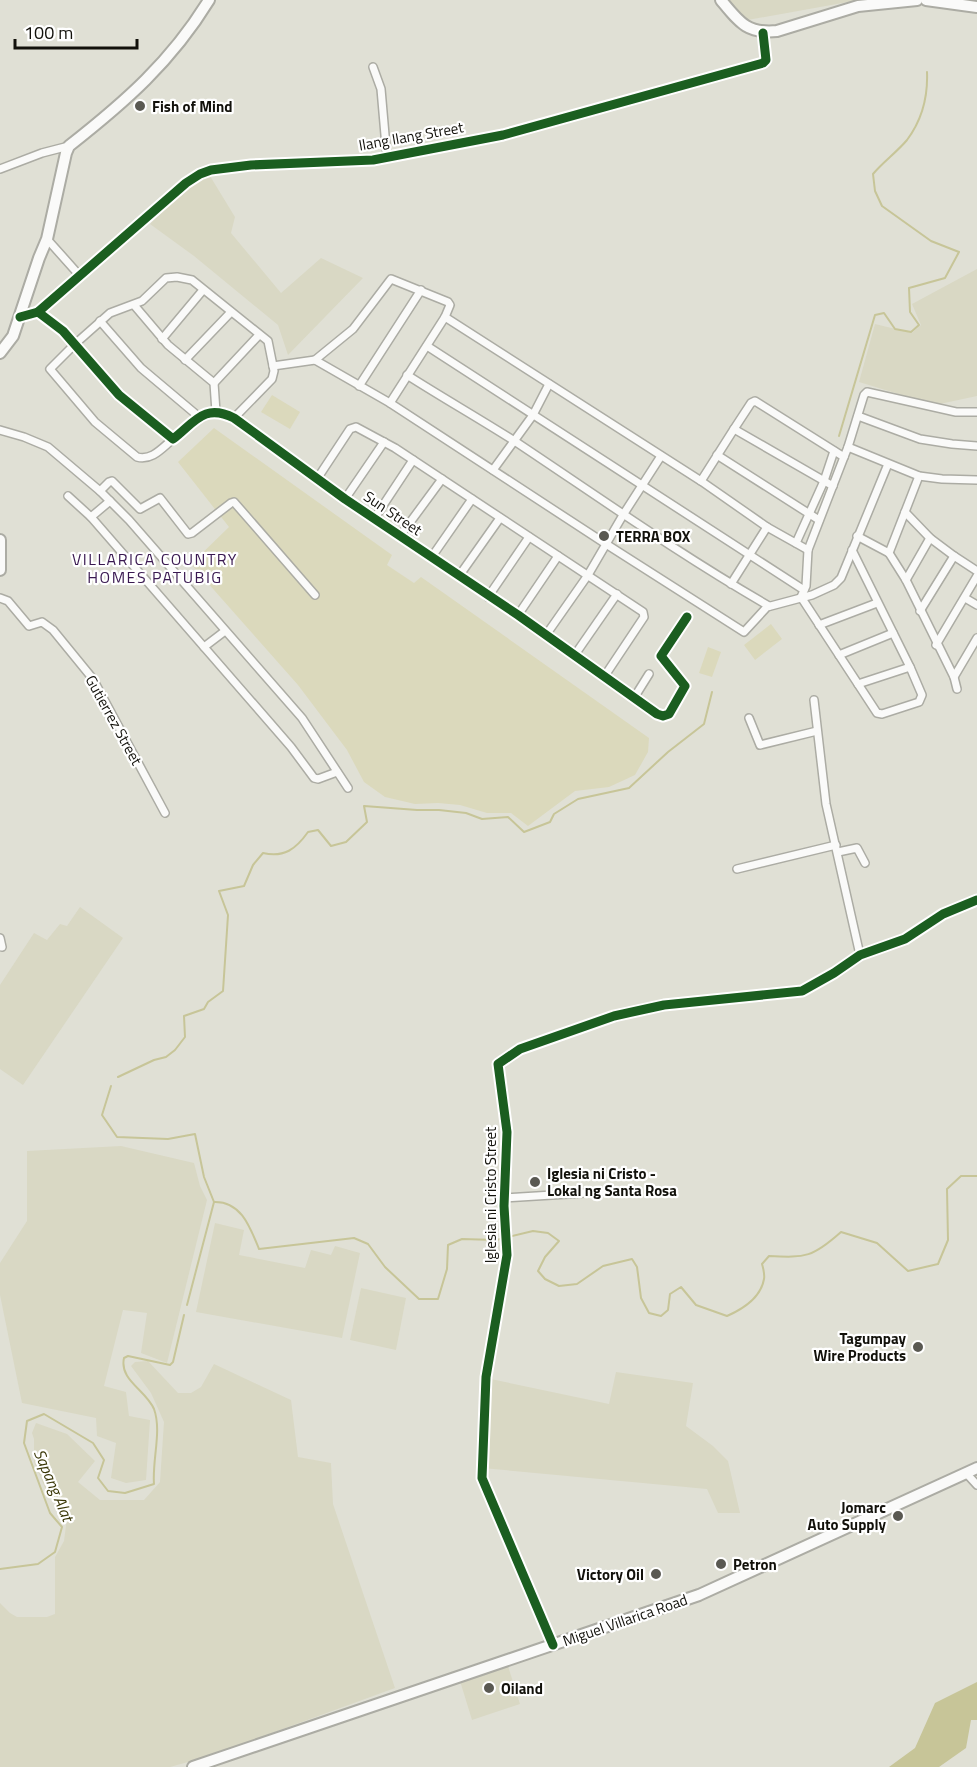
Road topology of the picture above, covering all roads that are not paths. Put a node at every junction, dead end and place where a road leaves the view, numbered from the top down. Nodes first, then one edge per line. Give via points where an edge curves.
1 (209, 0) edge
2 (721, 0) edge
3 (917, 0) edge
4 (926, 0) edge
5 (953, 2) edge
6 (977, 7) edge
7 (763, 33) junction
8 (373, 67) dead end
9 (69, 146) junction
10 (387, 158) junction
11 (0, 169) edge
12 (47, 239) junction
13 (80, 276) junction
14 (203, 290) junction
15 (421, 290) junction
16 (134, 305) junction
17 (38, 312) junction
18 (231, 312) junction
19 (20, 317) junction
20 (445, 317) junction
21 (100, 321) junction
22 (259, 335) junction
23 (162, 339) junction
24 (75, 344) junction
25 (427, 346) junction
26 (0, 353) edge
27 (185, 360) junction
28 (315, 360) junction
29 (273, 366) junction
30 (407, 375) junction
31 (214, 383) junction
32 (549, 384) junction
33 (359, 386) junction
34 (390, 403) junction
35 (216, 412) junction
36 (977, 412) edge
37 (532, 415) junction
38 (198, 416) junction
39 (858, 416) junction
40 (234, 418) junction
41 (734, 429) junction
42 (0, 430) edge
43 (173, 439) junction
44 (513, 441) junction
45 (384, 442) junction
46 (977, 446) edge
47 (848, 447) junction
48 (834, 451) junction
49 (717, 455) junction
50 (661, 456) junction
51 (844, 457) junction
52 (413, 460) junction
53 (888, 464) junction
54 (493, 470) junction
55 (919, 476) junction
56 (317, 479) junction
57 (442, 479) junction
58 (977, 480) edge
59 (700, 481) junction
60 (824, 481) junction
61 (641, 486) junction
62 (832, 486) junction
63 (100, 491) junction
64 (68, 496) dead end
65 (345, 499) junction
66 (472, 499) junction
67 (110, 501) junction
68 (905, 512) junction
69 (623, 515) junction
70 (809, 515) junction
71 (91, 517) junction
72 (500, 518) junction
73 (374, 519) junction
74 (819, 520) junction
75 (767, 527) junction
76 (400, 536) junction
77 (857, 536) junction
78 (529, 537) junction
79 (930, 538) junction
80 (0, 540) edge
81 (796, 543) junction
82 (606, 544) junction
83 (808, 550) junction
84 (852, 550) junction
85 (889, 553) junction
86 (558, 556) junction
87 (750, 556) junction
88 (954, 556) junction
89 (431, 558) junction
90 (0, 570) edge
91 (977, 571) edge
92 (588, 575) junction
93 (459, 576) junction
94 (977, 576) edge
95 (906, 580) junction
96 (730, 584) junction
97 (616, 594) junction
98 (803, 594) junction
99 (315, 595) dead end
100 (488, 597) junction
101 (0, 598) edge
102 (965, 598) junction
103 (877, 603) junction
104 (977, 605) edge
105 (769, 606) junction
106 (920, 611) junction
107 (518, 615) junction
108 (687, 617) dead end
109 (819, 625) junction
110 (225, 631) junction
111 (893, 633) junction
112 (546, 635) junction
113 (977, 638) edge
114 (936, 645) junction
115 (204, 647) junction
116 (839, 655) junction
117 (574, 656) junction
118 (910, 667) junction
119 (649, 674) dead end
120 (604, 677) junction
121 (954, 677) junction
122 (858, 684) junction
123 (957, 689) dead end
124 (634, 698) junction
125 (814, 700) dead end
126 (749, 718) dead end
127 (817, 731) junction
128 (338, 772) junction
129 (348, 788) dead end
130 (165, 813) dead end
131 (837, 848) junction
132 (865, 863) dead end
133 (737, 869) dead end
134 (977, 900) edge
135 (0, 938) edge
136 (3, 947) dead end
137 (860, 955) junction
138 (617, 1191) dead end
139 (504, 1198) junction
140 (977, 1468) edge
141 (966, 1473) junction
142 (977, 1485) edge
143 (553, 1645) junction
144 (192, 1767) edge

1 - 9 main road via 195,23 137,90
2 - 7 main road via 743,24
3 - 7 main road via 858,6
4 - 5 main road
5 - 6 main road
7 - 10 street, Ilang Ilang Street via 763,63 503,135
8 - 10 street via 381,89
9 - 11 street
9 - 12 main road
10 - 13 street, Ilang Ilang Street via 251,165 200,174
12 - 13 street
12 - 19 main road
13 - 17 street, Ilang Ilang Street
14 - 16 street via 192,280 166,278
14 - 18 street
14 - 23 street
15 - 20 street via 450,303
15 - 28 street via 391,279 352,329
15 - 33 street
16 - 21 street
16 - 23 street
17 - 19 street
17 - 24 street
18 - 22 street
18 - 27 street
19 - 26 main road via 13,336
20 - 25 street
20 - 32 street
21 - 24 street
21 - 38 street via 141,368
22 - 29 street via 268,341
22 - 31 street
23 - 27 street
24 - 43 street via 119,395
24 - 43 street via 50,369 95,422 137,458 151,457
25 - 30 street
25 - 37 street
27 - 31 street
28 - 29 street
28 - 33 street
29 - 40 street via 273,379
30 - 34 street
30 - 44 street
31 - 35 street
32 - 37 street
32 - 50 street
33 - 34 street
34 - 54 street
35 - 38 street
35 - 40 street, Sun Street
36 - 39 street via 956,412 867,392
37 - 44 street
37 - 61 street
38 - 43 street
39 - 46 street via 920,439
39 - 47 street
40 - 56 street, Sun Street
41 - 48 street via 755,401
41 - 49 street
41 - 60 street
42 - 63 street via 48,447
44 - 54 street
44 - 69 street
45 - 52 street
45 - 56 street via 357,428 350,429
45 - 65 street
47 - 51 street
47 - 53 street
48 - 51 street
48 - 60 street
49 - 59 street
49 - 70 street
50 - 59 street
50 - 61 street
51 - 62 street
52 - 57 street
52 - 73 street
53 - 55 street
53 - 77 street
54 - 82 street
55 - 58 street
55 - 68 street
56 - 65 street, Sun Street
57 - 66 street
57 - 76 street
59 - 75 street
60 - 62 street
60 - 70 street
61 - 69 street
61 - 87 street
62 - 74 street
63 - 67 street
63 - 99 street via 112,481 140,509 159,498 188,534 234,502
64 - 71 street
65 - 73 street, Sun Street
66 - 72 street
66 - 89 street
67 - 71 street
67 - 110 street
68 - 79 street
68 - 85 street
69 - 82 street
69 - 96 street
70 - 74 street
70 - 81 street
71 - 115 street
72 - 78 street
72 - 93 street
73 - 76 street, Sun Street
74 - 83 street
75 - 81 street
75 - 87 street
76 - 89 street, Sun Street
77 - 84 street
77 - 85 street
78 - 86 street
78 - 100 street
79 - 88 street
79 - 95 street
80 - 90 main road
81 - 83 street
82 - 92 street
82 - 105 street via 744,632
83 - 98 street
84 - 98 street via 841,578 834,585
84 - 103 street
85 - 95 street
86 - 92 street
86 - 107 street
87 - 96 street
87 - 98 street
88 - 91 street
88 - 106 street
89 - 93 street, Sun Street
92 - 97 street
92 - 112 street
93 - 100 street, Sun Street
94 - 102 street
95 - 106 street
96 - 105 street
97 - 117 street
97 - 120 street via 643,612 644,617
98 - 105 street
98 - 109 street
100 - 107 street, Sun Street
101 - 130 street, Gutierrez Street via 8,601 29,626 42,622 53,630 84,667
102 - 104 street
102 - 114 street
103 - 109 street
103 - 111 street
106 - 114 street
107 - 112 street, Sun Street
108 - 124 street, Sun Street via 662,656 685,686 669,714 657,714
109 - 116 street
110 - 115 street
110 - 128 street via 302,718
111 - 116 street
111 - 118 street
112 - 117 street, Sun Street
113 - 121 street
114 - 121 street
115 - 128 street via 315,779
116 - 122 street
117 - 120 street, Sun Street
118 - 122 street
118 - 122 street via 921,700 882,714 877,713
119 - 124 street
120 - 124 street, Sun Street
121 - 123 street
125 - 127 street
126 - 127 street via 760,745
127 - 131 street via 826,804
128 - 129 street
131 - 132 street via 857,848
131 - 133 street
131 - 137 street
134 - 137 street, Iglesia ni Cristo Street via 943,914 905,939
135 - 136 street
137 - 139 street, Iglesia ni Cristo Street via 802,991 664,1005 614,1016 520,1049 498,1064 507,1132
138 - 139 street
139 - 143 street, Iglesia ni Cristo Street via 507,1255 486,1377 482,1478
140 - 141 main road, Miguel Villarica Road
141 - 142 street
141 - 143 main road, Miguel Villarica Road via 699,1595
143 - 144 main road, Miguel Villarica Road

